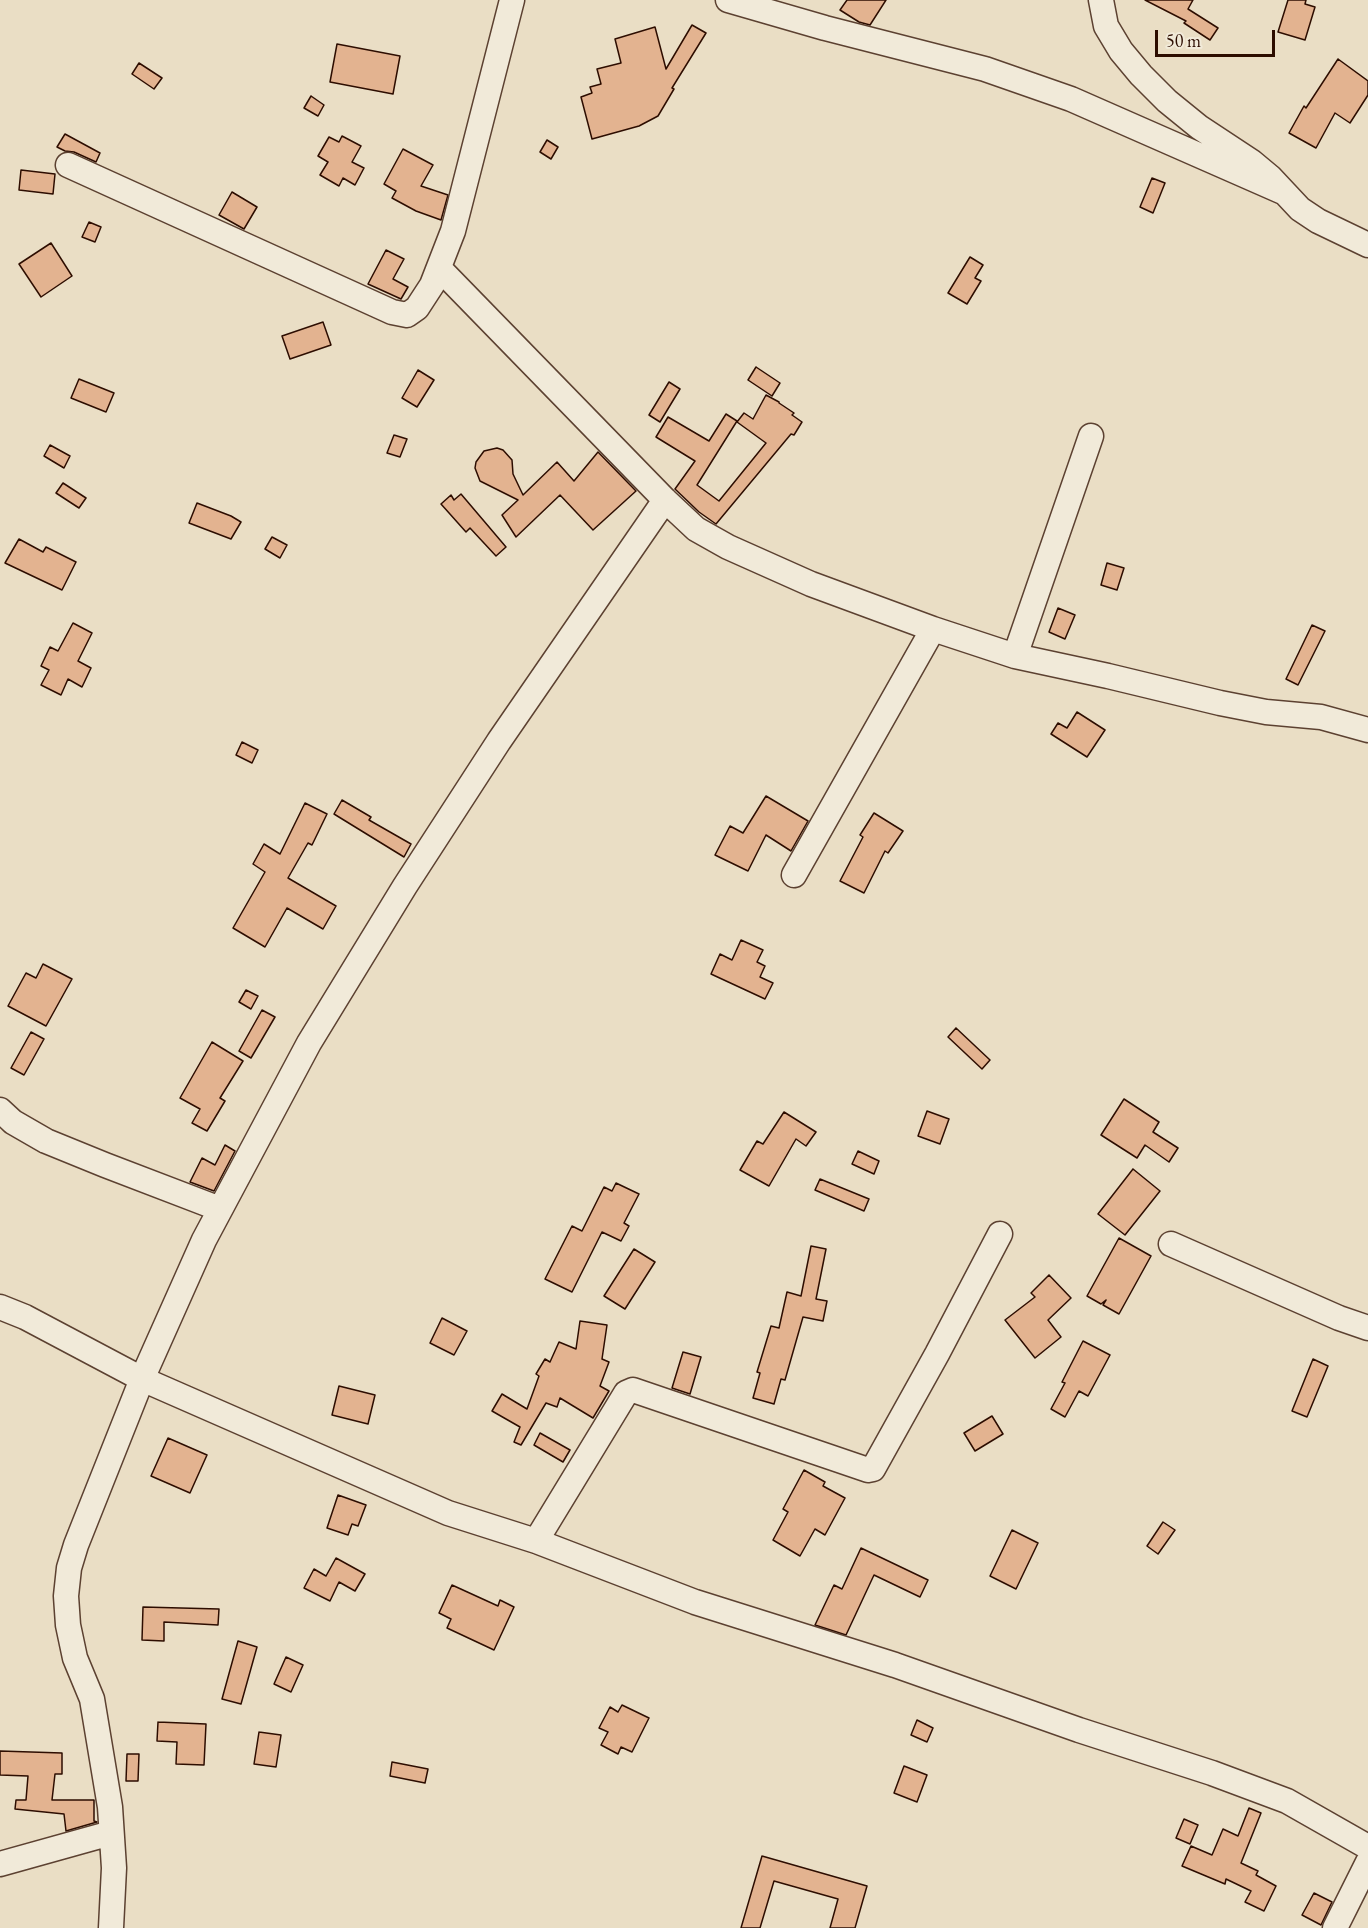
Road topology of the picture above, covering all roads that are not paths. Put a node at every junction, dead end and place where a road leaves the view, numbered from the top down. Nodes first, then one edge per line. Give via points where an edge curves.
1 (513, 0) edge
2 (728, 0) edge
3 (1101, 0) edge
4 (774, 6) edge
5 (68, 165) dead end
6 (1285, 193) junction
7 (1368, 245) edge
8 (439, 268) junction
9 (1090, 436) dead end
10 (665, 500) junction
11 (933, 629) junction
12 (1015, 656) junction
13 (1368, 730) edge
14 (794, 875) dead end
15 (0, 1110) edge
16 (220, 1209) junction
17 (1000, 1234) dead end
18 (1172, 1244) dead end
19 (0, 1307) edge
20 (1368, 1328) edge
21 (142, 1379) junction
22 (536, 1541) junction
23 (111, 1833) junction
24 (1368, 1847) edge
25 (1368, 1862) edge
26 (0, 1864) edge
27 (111, 1928) edge
28 (1335, 1928) edge

1 - 8 street via 453,231
2 - 4 street
3 - 6 street via 1106,26 1141,75 1167,101 1252,162
4 - 6 street via 1071,99
5 - 8 street via 392,312 407,315 417,308
6 - 7 street via 1318,221
8 - 10 street
9 - 12 street
10 - 11 street via 696,529 728,547 811,584
10 - 16 street via 499,741 405,886 309,1043
11 - 12 street
11 - 14 street
12 - 13 street via 1220,703 1321,717
15 - 16 street via 46,1141
16 - 21 street
17 - 22 street via 873,1469 633,1390 626,1393
18 - 20 street
19 - 21 street
21 - 22 street via 448,1513
21 - 23 street via 76,1545 66,1596 75,1658 99,1728
22 - 24 street via 695,1602 1212,1773 1287,1802
23 - 26 street
23 - 27 street
25 - 28 street

